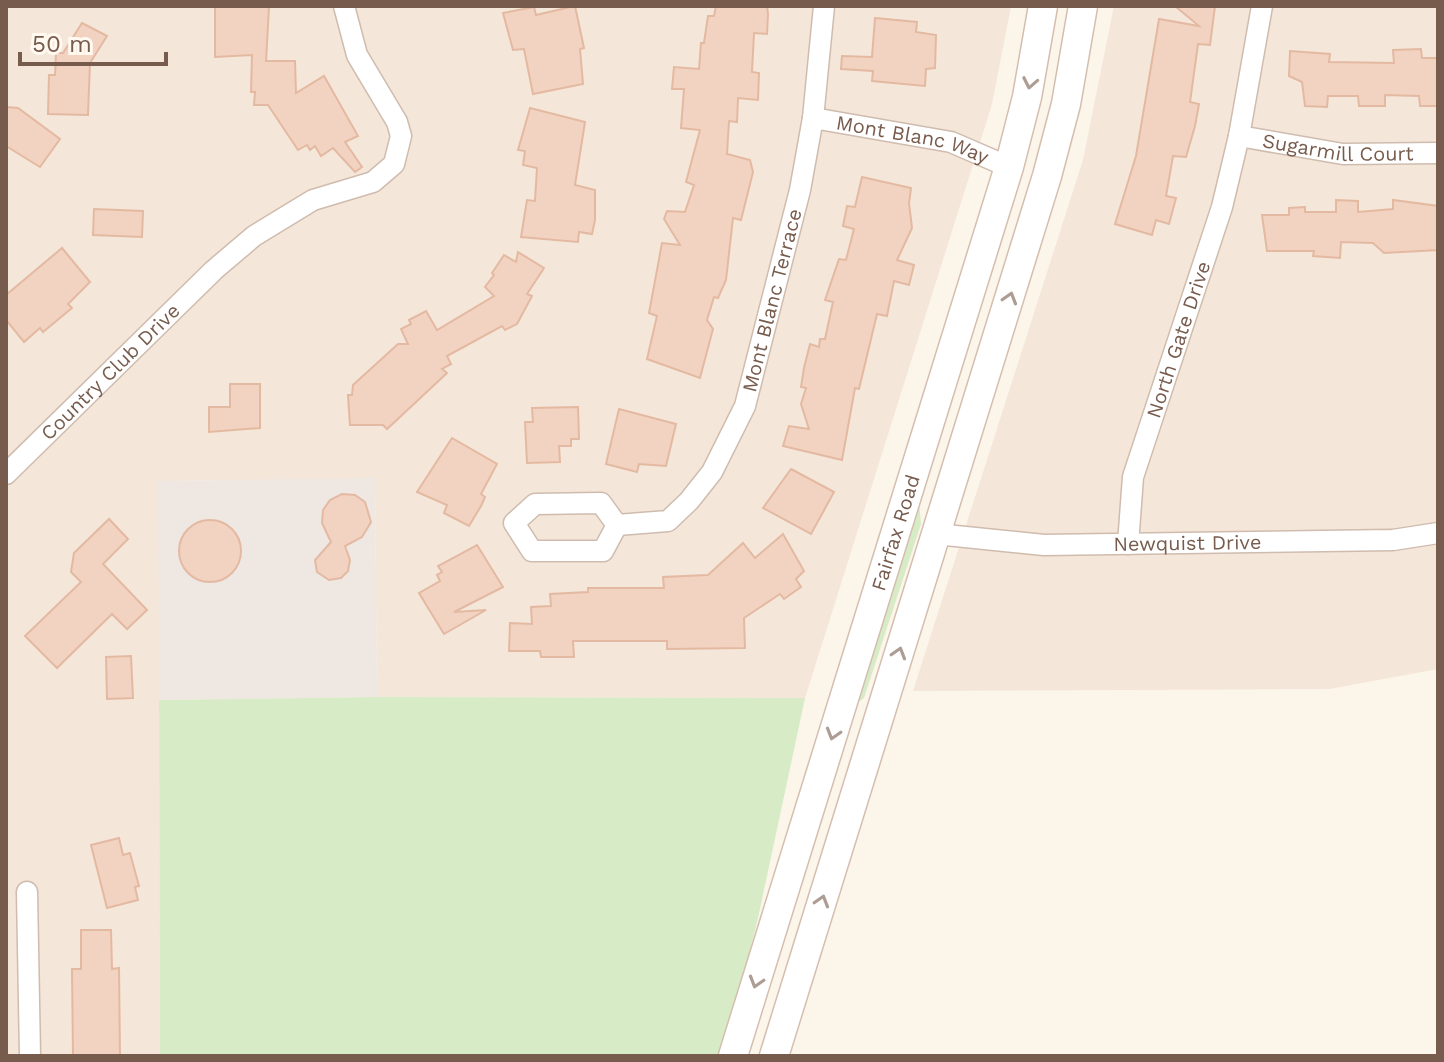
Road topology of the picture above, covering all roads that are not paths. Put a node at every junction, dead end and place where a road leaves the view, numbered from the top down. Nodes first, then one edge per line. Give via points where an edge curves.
1 (344, 6) edge
2 (824, 6) edge
3 (1043, 6) edge
4 (1083, 6) edge
5 (1262, 6) edge
6 (813, 118) junction
7 (1239, 136) junction
8 (1438, 153) edge
9 (1009, 167) junction
10 (956, 338) junction
11 (984, 378) junction
12 (6, 474) edge
13 (617, 525) junction
14 (1438, 533) edge
15 (936, 534) junction
16 (1128, 544) junction
17 (877, 591) junction
18 (878, 721) junction
19 (27, 892) dead end
20 (30, 1056) edge
21 (733, 1056) edge
22 (774, 1056) edge

1 - 12 street, Country Club Drive via 357,55 397,122 400,151 394,164 373,182 313,200 280,217 214,270
2 - 6 street, Mont Blanc Terrace
3 -> 9 main road, Fairfax Road
11 -> 4 main road, Fairfax Road via 1047,176
5 - 7 street, North Gate Drive
6 - 9 street, Mont Blanc Way via 951,142
6 - 13 street, Mont Blanc Terrace via 753,375 731,440 712,472 668,521
7 - 8 street, Sugarmill Court via 1343,154
7 - 16 street, North Gate Drive via 1222,207 1133,477
9 - 10 main road, Fairfax Road
9 - 11 main road via 1018,177 987,281
10 - 15 main road via 955,374 925,481 928,525
10 - 17 main road, Fairfax Road
11 - 15 main road, Fairfax Road
13 - 13 street via 603,551 532,551 514,523 535,504 601,503
14 - 16 street, Newquist Drive via 1393,540
15 - 16 street, Newquist Drive via 1044,545
18 -> 15 main road, Fairfax Road
17 - 18 main road via 880,612 860,681
17 -> 21 main road, Fairfax Road
22 -> 18 main road, Fairfax Road
19 - 20 street

